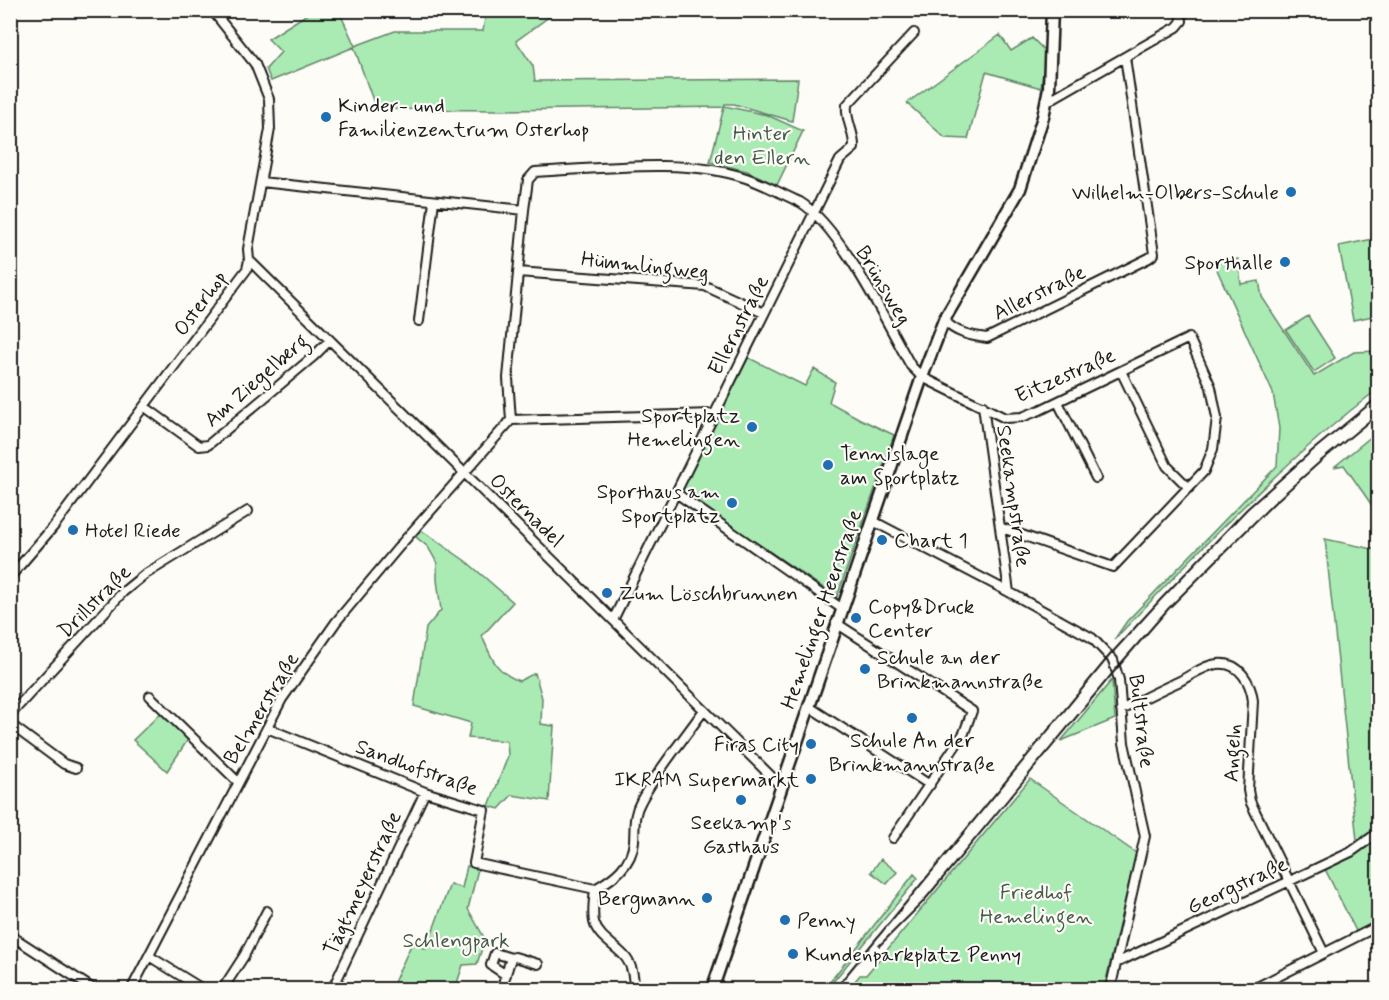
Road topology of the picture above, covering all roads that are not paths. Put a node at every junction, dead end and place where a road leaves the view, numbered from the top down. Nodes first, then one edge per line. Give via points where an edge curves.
1 (212, 10) edge
2 (1052, 10) edge
3 (1180, 10) edge
4 (914, 33) dead end
5 (1125, 57) junction
6 (1046, 102) junction
7 (854, 148) junction
8 (862, 151) dead end
9 (261, 182) junction
10 (435, 201) junction
11 (524, 210) junction
12 (814, 213) junction
13 (249, 260) junction
14 (518, 272) junction
15 (764, 313) junction
16 (944, 320) junction
17 (419, 321) dead end
18 (330, 340) junction
19 (1121, 371) junction
20 (922, 376) junction
21 (1058, 402) junction
22 (983, 406) junction
23 (145, 407) junction
24 (713, 414) junction
25 (511, 420) junction
26 (464, 472) junction
27 (1096, 478) dead end
28 (1189, 488) junction
29 (676, 493) junction
30 (248, 511) dead end
31 (873, 521) junction
32 (1002, 528) junction
33 (10, 577) edge
34 (1009, 591) junction
35 (841, 608) junction
36 (613, 620) junction
37 (836, 623) junction
38 (150, 696) dead end
39 (808, 706) junction
40 (704, 710) junction
41 (1121, 710) junction
42 (10, 715) edge
43 (10, 724) edge
44 (267, 728) junction
45 (76, 768) dead end
46 (238, 782) junction
47 (780, 785) junction
48 (930, 785) junction
49 (425, 792) junction
50 (1372, 837) dead end
51 (893, 838) dead end
52 (1288, 880) junction
53 (595, 889) junction
54 (267, 911) dead end
55 (1378, 926) edge
56 (10, 936) edge
57 (1324, 953) junction
58 (149, 956) junction
59 (511, 958) junction
60 (1116, 963) junction
61 (538, 964) dead end
62 (506, 975) junction
63 (93, 989) edge
64 (131, 990) edge
65 (204, 990) edge
66 (222, 990) edge
67 (332, 990) edge
68 (501, 990) edge
69 (634, 990) edge
70 (712, 990) edge
71 (1110, 990) edge
72 (1251, 990) edge

1 - 9 street, Osterhop via 255,64 269,99 270,129
2 - 6 main road, Hemelinger Heerstraße
3 - 5 street via 1182,21 1174,28
4 - 7 street via 847,105
5 - 6 street
5 - 16 street, Allerstraße via 1154,254 987,338 971,336
6 - 16 main road, Hemelinger Heerstraße via 1020,189
7 - 8 street
7 - 12 street, Ellernstraße via 840,160
9 - 10 street
9 - 13 street, Osterhop
10 - 11 street
10 - 17 street
11 - 12 street via 528,180 535,172 648,167 721,171 800,202
11 - 14 street
12 - 15 street, Ellernstraße
12 - 20 street, Brünsweg via 860,275 911,366
13 - 18 street, Osternadel
13 - 23 street, Osterhop via 247,269
14 - 15 street, Hümmlingweg via 705,286
14 - 25 street via 508,378
15 - 24 street, Ellernstraße
16 - 20 main road, Hemelinger Heerstraße
18 - 23 street, Am Ziegelberg via 208,445 199,446
18 - 26 street, Osternadel
19 - 21 street, Eitzestraße
19 - 28 street via 1167,466
19 - 28 street, Eitzestraße via 1189,338 1211,387 1217,418 1213,449 1204,471
20 - 22 street, Eitzestraße
20 - 31 main road, Hemelinger Heerstraße
21 - 22 street, Eitzestraße via 1022,417 1005,418
21 - 27 street
22 - 32 street, Seekampstraße
23 - 33 street, Osterhop
24 - 25 street
24 - 29 street, Ellernstraße
25 - 26 street, Belmerstraße
26 - 36 street, Osternadel
26 - 44 street, Belmerstraße via 336,622 282,699
28 - 32 street via 1113,567
29 - 35 street
29 - 36 street, Ellernstraße
30 - 42 street, Drillstraße via 123,592
31 - 34 street, Bultstraße
31 - 35 main road, Hemelinger Heerstraße
32 - 34 street, Seekampstraße
34 - 41 street, Bultstraße via 1092,638 1110,655 1117,668
35 - 37 main road, Hemelinger Heerstraße
36 - 40 street, Osternadel
37 - 39 main road, Hemelinger Heerstraße
37 - 48 street via 972,711 963,733
38 - 46 street
39 - 47 main road, Hemelinger Heerstraße
39 - 48 street
40 - 47 street, Osternadel
40 - 53 street via 640,803 631,856 625,866
41 - 52 street, Angeln via 1212,666 1228,665 1240,672 1251,688 1253,701 1250,801
41 - 60 street, Bultstraße via 1124,743 1145,836
43 - 45 street via 63,764
44 - 46 street, Belmerstraße
44 - 49 street, Sandhofstraße
46 - 58 street, Belmerstraße
47 - 70 main road, Hemelinger Heerstraße
48 - 51 street
49 - 53 street, Sandhofstraße via 484,810 474,862
49 - 67 street, Tägtmeyerstraße
50 - 52 street, Georgstraße via 1351,852
52 - 57 street, Angeln
52 - 60 street, Georgstraße
53 - 69 street via 594,922 630,965
54 - 66 street
55 - 57 street
56 - 63 street
57 - 72 street
58 - 64 street, Belmerstraße
58 - 65 street
59 - 61 street
59 - 62 street
59 - 62 street via 495,953 491,965
60 - 71 street, Bultstraße
62 - 68 street

